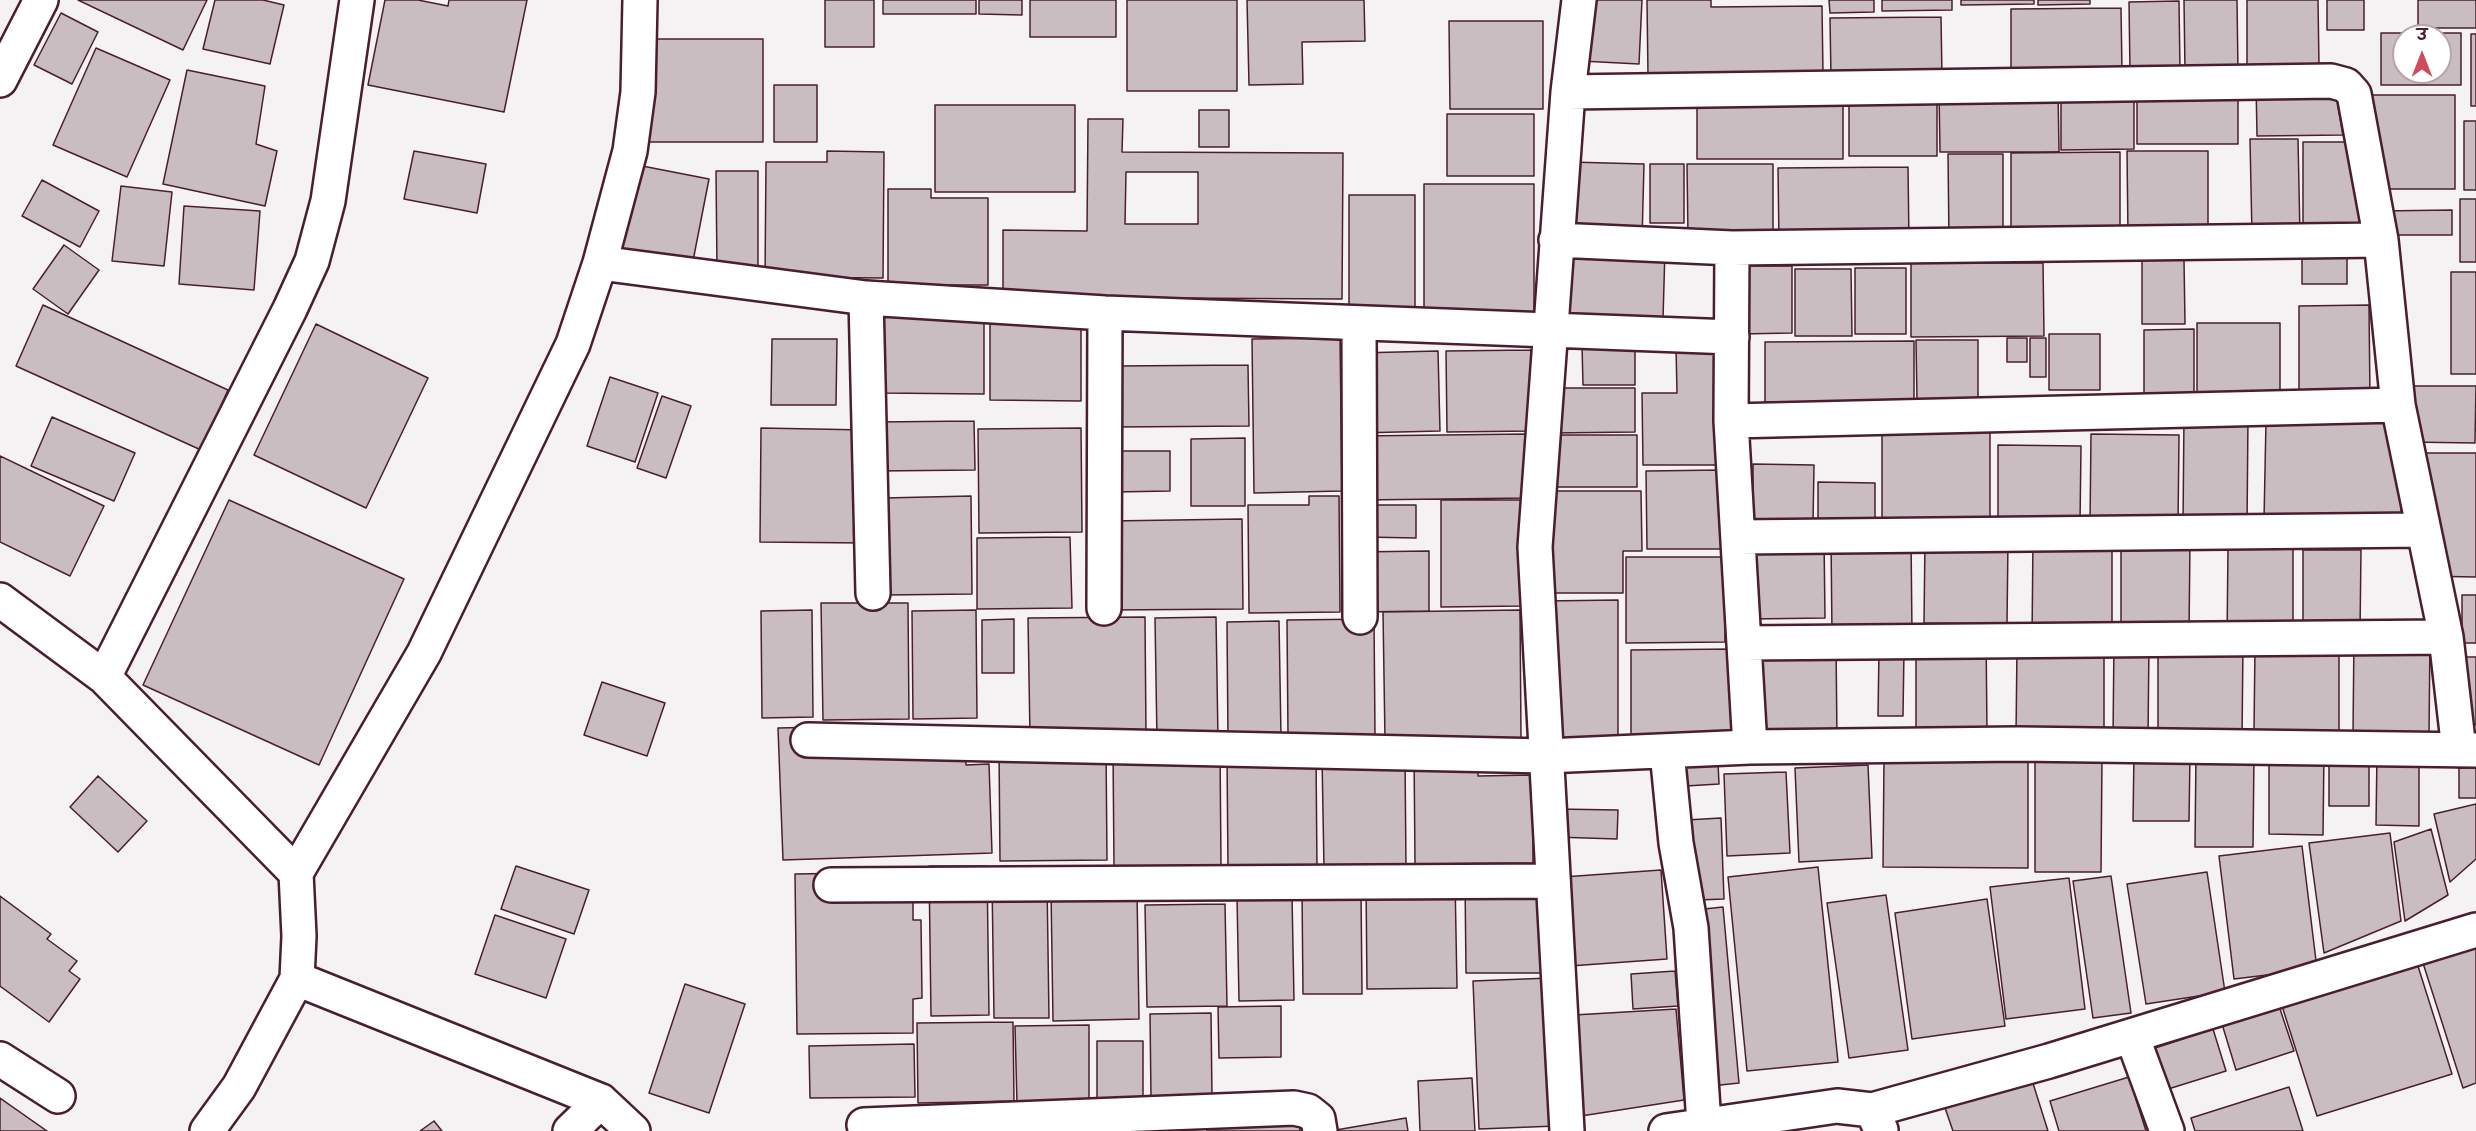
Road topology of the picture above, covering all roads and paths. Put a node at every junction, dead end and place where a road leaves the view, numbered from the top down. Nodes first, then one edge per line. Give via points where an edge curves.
1 (41, 0) edge
2 (357, 0) edge
3 (640, 0) edge
4 (1579, 0) edge
5 (0, 80) edge
6 (1568, 92) junction
7 (1556, 240) junction
8 (2381, 240) junction
9 (1732, 248) junction
10 (600, 263) junction
11 (866, 298) junction
12 (1105, 313) junction
13 (1359, 322) junction
14 (1549, 331) junction
15 (1732, 337) junction
16 (2398, 405) junction
17 (1731, 421) junction
18 (2422, 530) junction
19 (1738, 537) junction
20 (873, 593) dead end
21 (0, 600) edge
22 (1104, 608) dead end
23 (1360, 617) dead end
24 (2446, 637) junction
25 (1744, 644) junction
26 (104, 677) junction
27 (808, 740) dead end
28 (1749, 747) junction
29 (2467, 750) edge
30 (1667, 752) junction
31 (1546, 756) junction
32 (296, 873) junction
33 (1553, 881) junction
34 (831, 885) dead end
35 (2476, 930) edge
36 (297, 980) junction
37 (2132, 1036) junction
38 (0, 1059) edge
39 (58, 1096) dead end
40 (602, 1101) junction
41 (1876, 1121) edge
42 (1704, 1124) junction
43 (864, 1125) dead end
44 (207, 1131) edge
45 (570, 1131) edge
46 (633, 1131) edge
47 (1320, 1131) edge
48 (1567, 1131) edge
49 (1666, 1131) edge
50 (2167, 1131) edge

1 - 5 street
2 - 26 street via 328,201 312,261
3 - 10 street via 638,92 630,151
4 - 6 street
6 - 7 street
6 - 8 street via 2331,81 2346,85 2354,94
7 - 9 street
7 - 14 street
8 - 9 street
8 - 16 street
9 - 15 street
10 - 11 street
10 - 32 street via 573,344 424,653
11 - 12 street
11 - 20 street
12 - 13 street
12 - 22 street
13 - 14 street
13 - 23 street
14 - 15 street
14 - 31 street via 1535,547
15 - 17 street
16 - 17 street
16 - 18 street
17 - 19 street
18 - 19 street
18 - 24 street
19 - 25 street
21 - 26 street
24 - 25 street
24 - 29 street
25 - 28 street
26 - 32 street
27 - 31 street
28 - 29 street via 2018,744
28 - 30 street
30 - 31 street
30 - 42 street via 1676,843 1691,927
31 - 33 street
32 - 36 street
33 - 34 street
33 - 48 street
35 - 37 street
36 - 40 street
36 - 44 street via 239,1087
37 - 41 street
37 - 50 street
38 - 39 street
40 - 45 street
40 - 46 street
41 - 42 street via 1837,1106
42 - 49 street
43 - 47 street via 1294,1108 1308,1111 1318,1119

